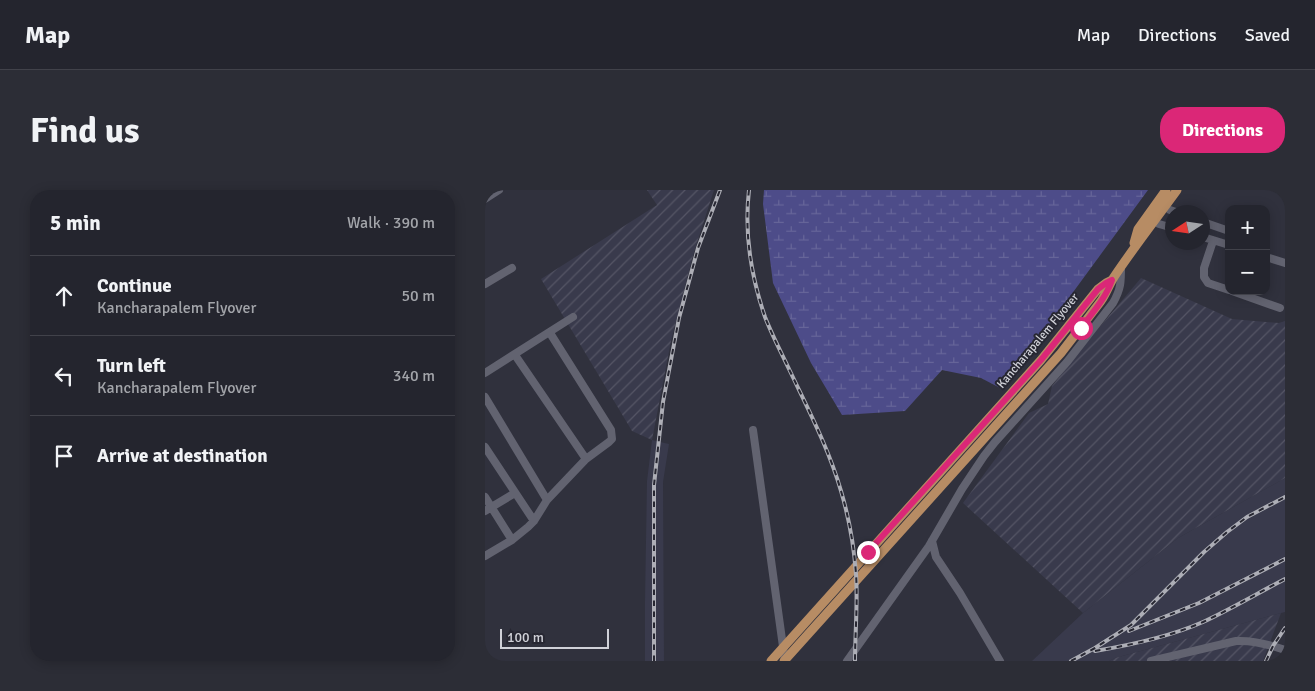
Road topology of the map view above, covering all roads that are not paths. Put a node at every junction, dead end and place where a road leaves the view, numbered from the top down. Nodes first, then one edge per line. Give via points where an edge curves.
1 (499, 190) edge
2 (1166, 190) edge
3 (1177, 190) edge
4 (1185, 190) edge
5 (485, 199) edge
6 (1176, 205) edge
7 (1165, 218) edge
8 (1159, 224) junction
9 (1210, 224) edge
10 (1165, 226) edge
11 (1225, 230) edge
12 (1210, 239) edge
13 (1213, 240) junction
14 (1225, 244) edge
15 (1131, 251) junction
16 (1270, 258) edge
17 (1285, 262) edge
18 (1121, 267) junction
19 (512, 268) dead end
20 (1112, 280) junction
21 (485, 284) edge
22 (1225, 289) edge
23 (1242, 295) edge
24 (1280, 308) dead end
25 (573, 316) dead end
26 (550, 333) junction
27 (515, 355) junction
28 (485, 373) edge
29 (485, 397) edge
30 (753, 430) dead end
31 (485, 447) edge
32 (587, 459) junction
33 (515, 493) junction
34 (485, 497) edge
35 (547, 500) junction
36 (488, 509) edge
37 (533, 521) junction
38 (512, 540) junction
39 (933, 541) junction
40 (486, 554) edge
41 (922, 555) junction
42 (936, 557) junction
43 (1285, 650) edge
44 (771, 661) edge
45 (785, 661) edge
46 (847, 661) edge
47 (1000, 661) edge
48 (1151, 661) edge

1 - 5 street
2 - 15 main road via 1139,229
3 - 15 main road
4 - 6 main road
7 - 8 main road
8 - 10 street
8 - 15 main road via 1149,238
9 - 11 street
12 - 13 street
13 - 14 street
13 - 22 street via 1203,277 1208,283
15 - 18 main road
16 - 17 street
18 - 20 main road
18 - 39 street via 1121,286 1113,303 1067,362 984,456
19 - 21 street
20 - 44 main road, Kancharapalem Flyover via 1093,295 1041,360
20 - 45 main road, Kancharapalem Flyover via 1101,301 1053,362
23 - 24 street
25 - 26 street
26 - 27 street
26 - 32 street via 611,430 612,439
27 - 28 street
27 - 32 street
29 - 35 street
30 - 45 street
31 - 33 street
32 - 35 street
33 - 36 street
33 - 37 street
34 - 36 street
35 - 37 street
36 - 38 street
37 - 38 street
38 - 40 street
39 - 41 street
39 - 42 street
41 - 42 street
41 - 46 street
42 - 47 street
43 - 48 street via 1258,642 1236,641

